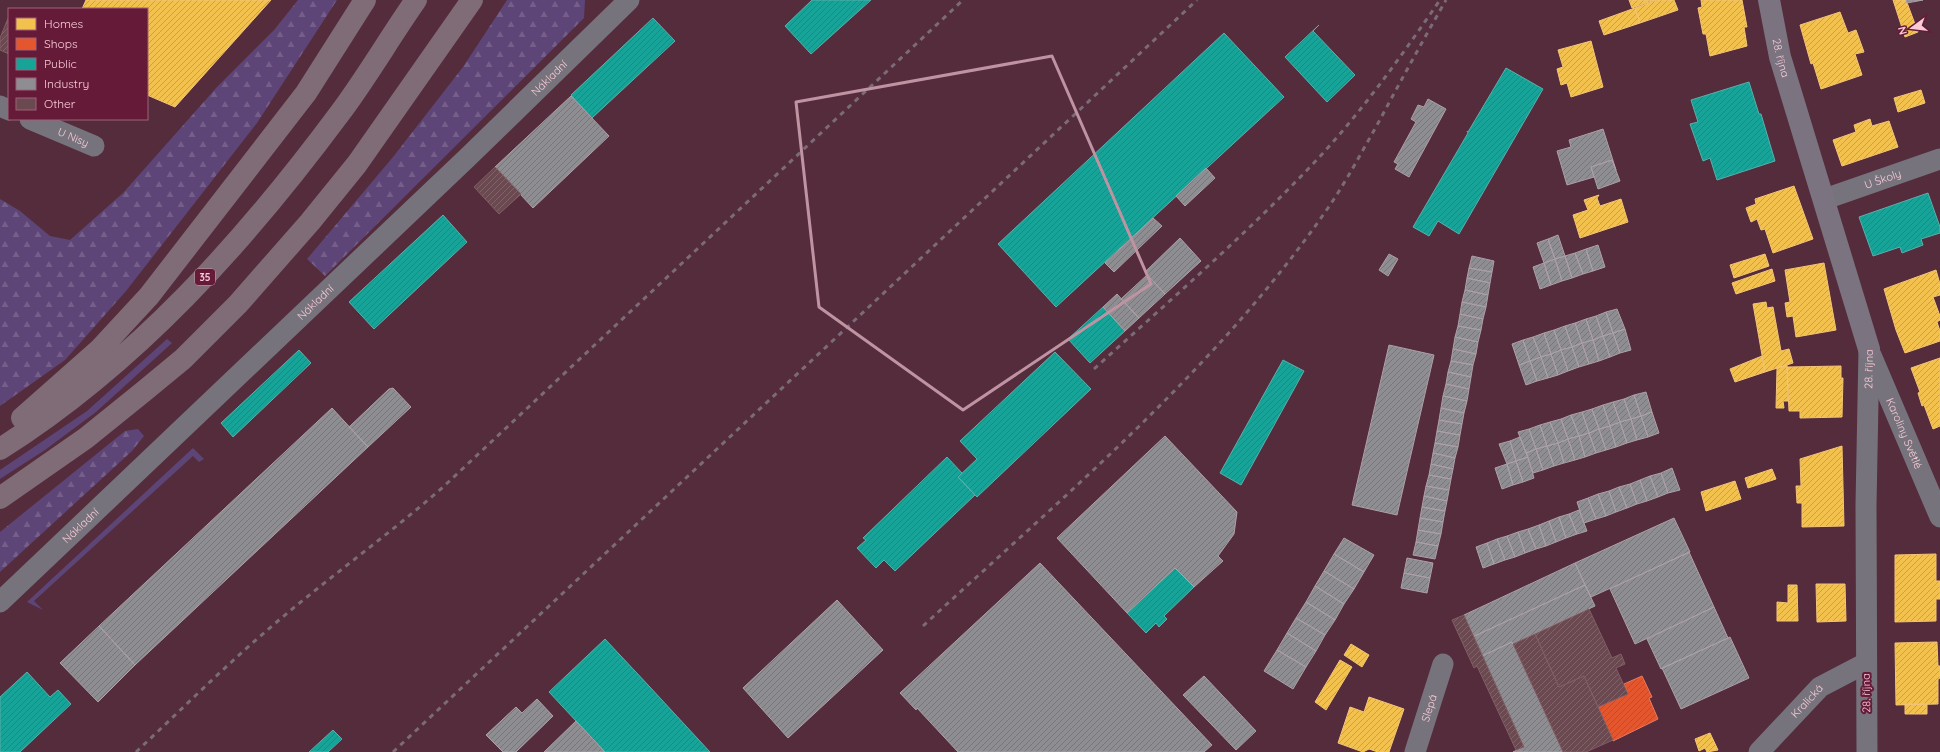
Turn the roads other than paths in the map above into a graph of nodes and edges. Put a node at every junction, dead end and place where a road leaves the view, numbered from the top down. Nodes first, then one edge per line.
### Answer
1 (364, 0) edge
2 (416, 0) edge
3 (472, 0) edge
4 (629, 0) edge
5 (1769, 0) edge
6 (32, 120) edge
7 (94, 146) dead end
8 (1940, 159) edge
9 (1824, 199) junction
10 (1869, 349) junction
11 (0, 438) edge
12 (0, 448) edge
13 (0, 498) edge
14 (1940, 517) edge
15 (0, 602) edge
16 (1866, 663) junction
17 (1443, 664) dead end
18 (1415, 752) edge
19 (1760, 752) edge
20 (1867, 752) edge

1 - 11 highway
2 - 12 highway, 35
3 - 13 highway
4 - 15 street, Nákladní
5 - 9 street, 28. října
6 - 7 street, U Nisy
8 - 9 street, U Školy
9 - 10 street, 28. října
10 - 14 street, Karoliny Světlé
10 - 16 street, 28. října
16 - 19 street, Kralická
16 - 20 street, 28. října
17 - 18 street, Slepá

